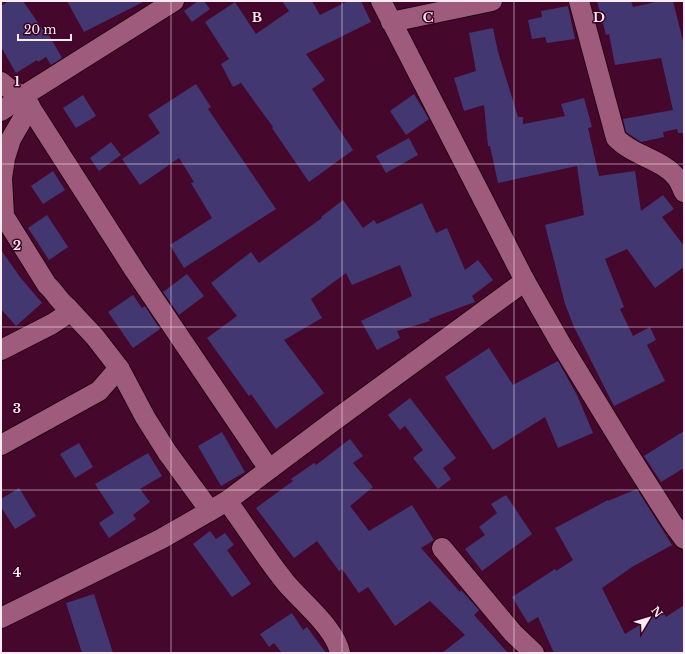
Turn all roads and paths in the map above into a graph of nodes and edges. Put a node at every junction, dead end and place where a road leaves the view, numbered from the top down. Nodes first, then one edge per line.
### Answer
1 (174, 1) edge
2 (381, 1) edge
3 (492, 1) edge
4 (579, 1) edge
5 (391, 22) junction
6 (1, 82) edge
7 (26, 101) junction
8 (1, 111) edge
9 (684, 192) edge
10 (525, 281) junction
11 (68, 307) junction
12 (1, 350) edge
13 (119, 368) junction
14 (1, 445) edge
15 (269, 469) junction
16 (227, 501) junction
17 (210, 511) junction
18 (684, 539) edge
19 (442, 548) dead end
20 (1, 618) edge
21 (340, 653) edge
22 (534, 653) edge

1 - 7 street
2 - 5 street
3 - 5 street
4 - 9 street
5 - 10 street
6 - 7 street
7 - 8 street
7 - 11 street
7 - 15 street
10 - 15 street
10 - 18 street
11 - 12 street
11 - 13 street
13 - 14 street
13 - 17 street
15 - 16 street
16 - 17 street
16 - 21 street
17 - 20 street
19 - 22 street

